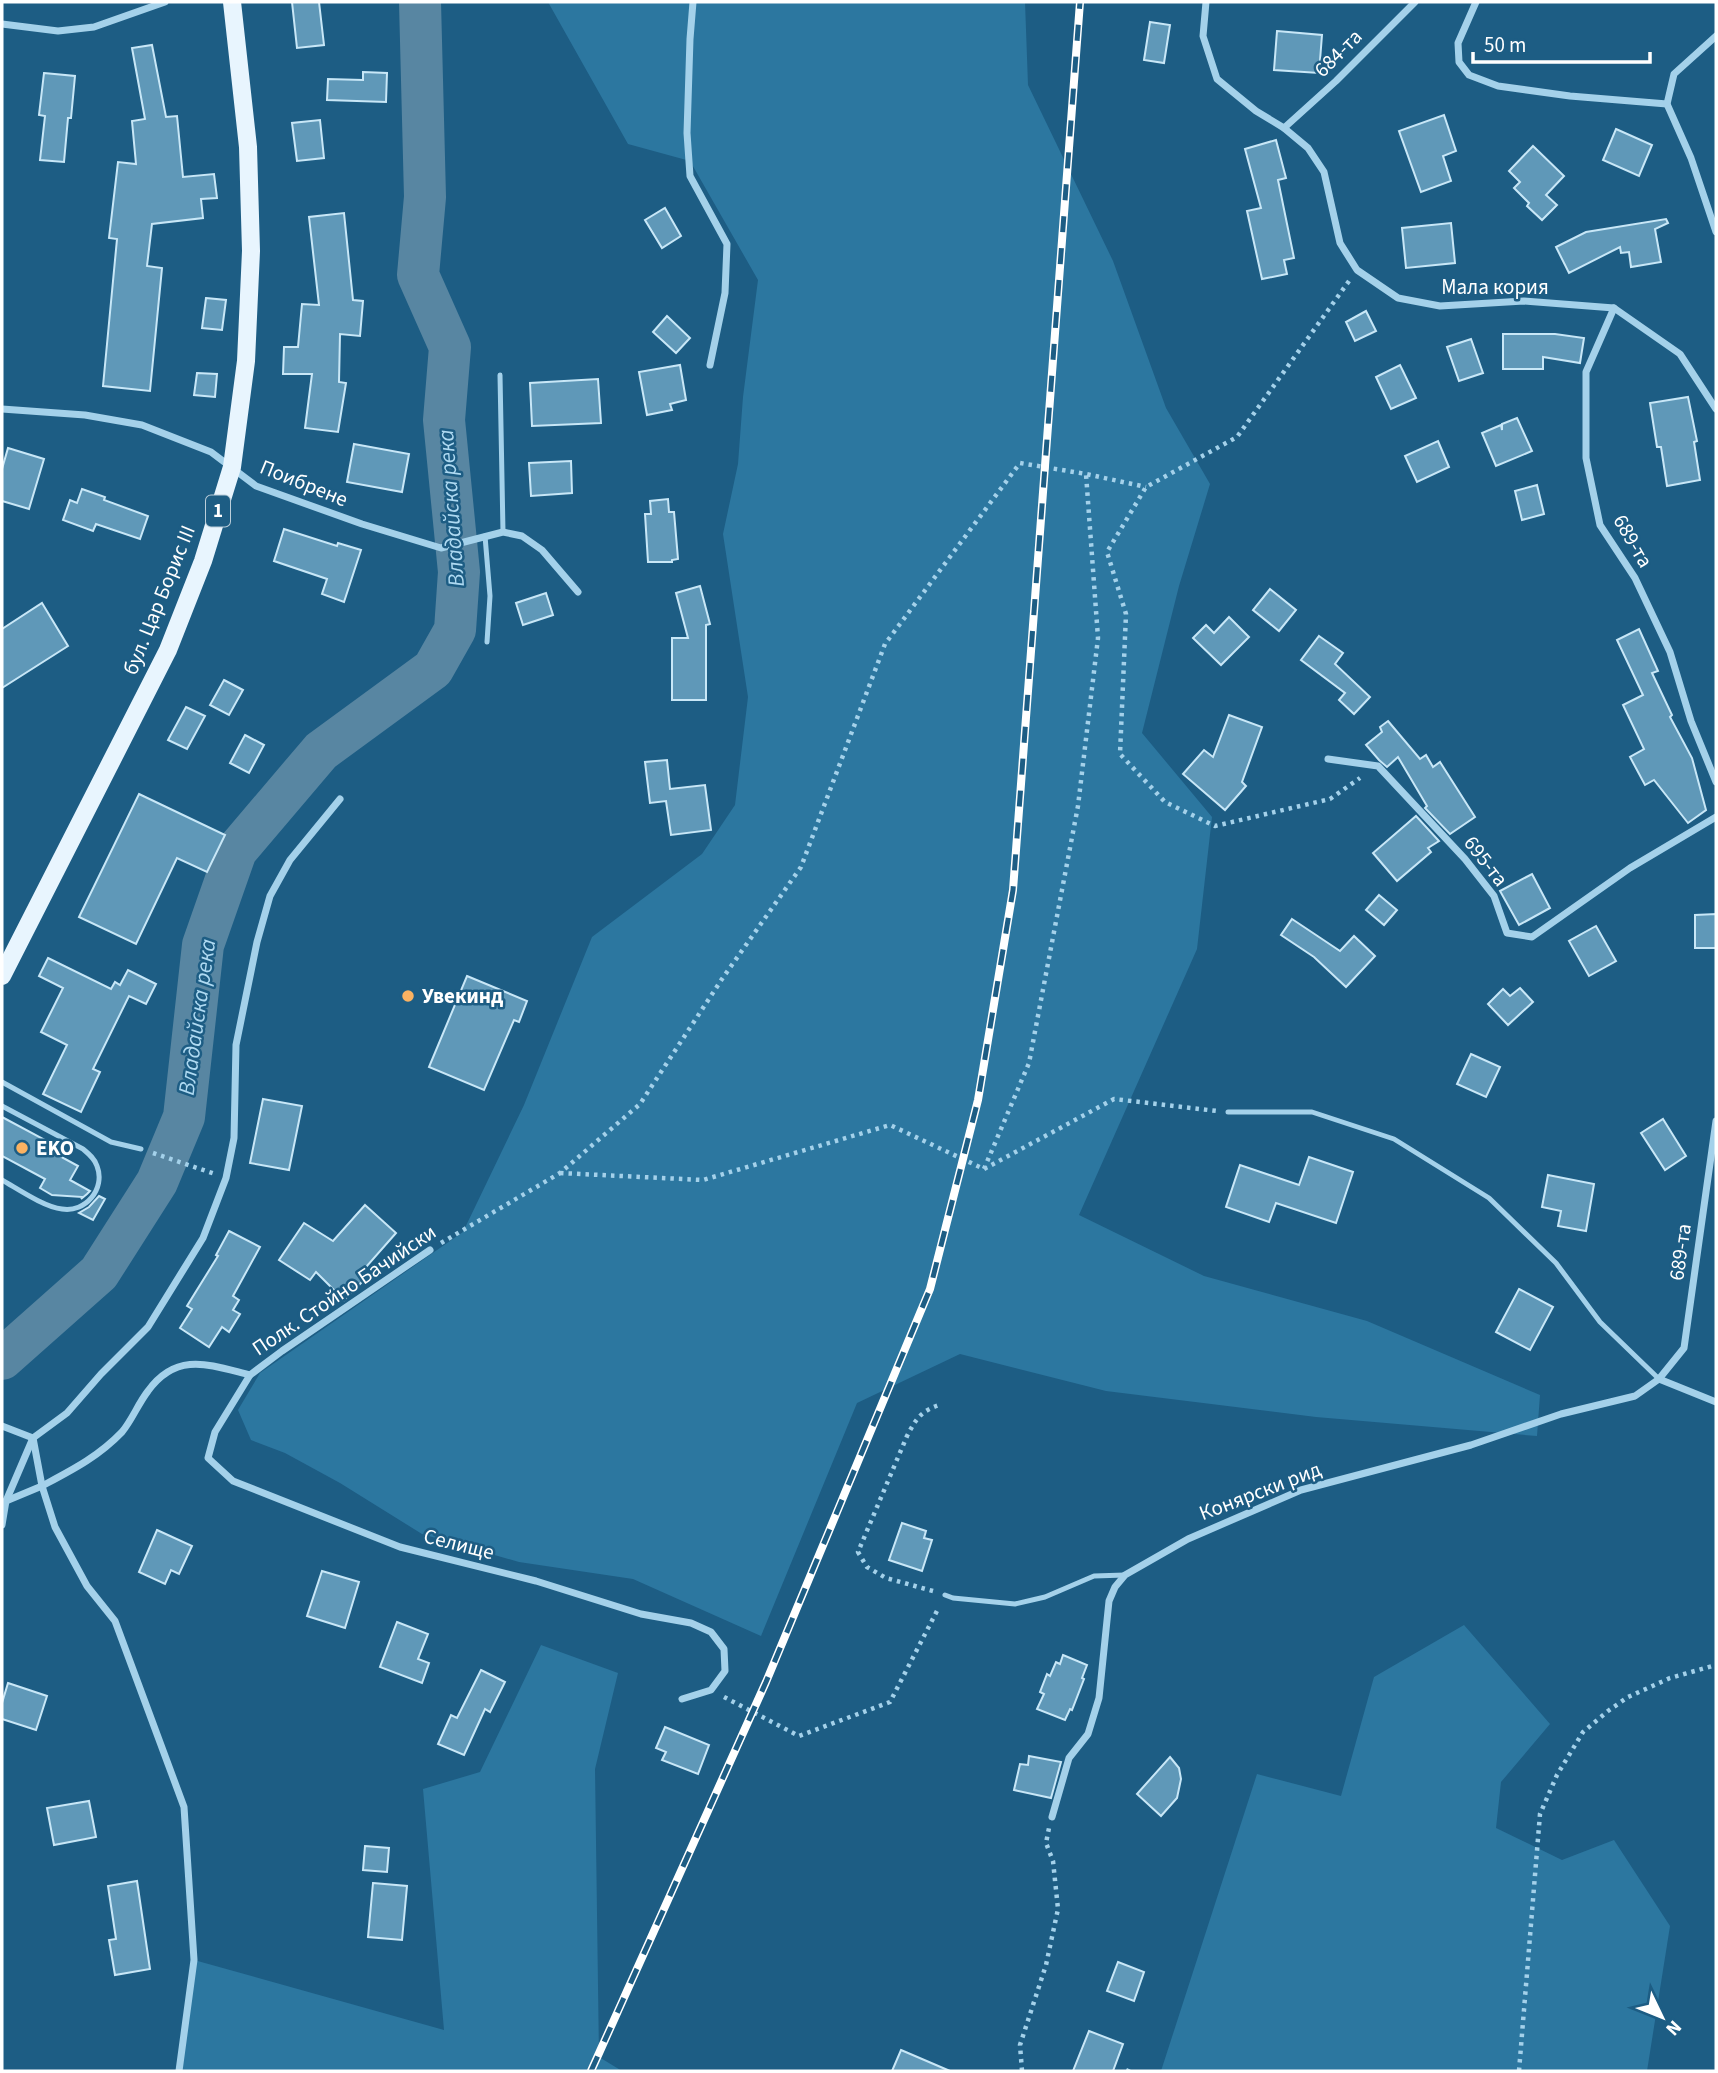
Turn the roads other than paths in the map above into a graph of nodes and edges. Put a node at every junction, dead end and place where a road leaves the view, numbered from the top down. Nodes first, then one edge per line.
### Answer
1 (165, 2) edge
2 (232, 2) edge
3 (693, 2) edge
4 (1206, 2) edge
5 (1415, 2) edge
6 (1476, 2) edge
7 (2, 24) edge
8 (1716, 36) edge
9 (1667, 104) junction
10 (1284, 128) junction
11 (1716, 232) edge
12 (1614, 308) junction
13 (710, 365) dead end
14 (500, 374) dead end
15 (2, 409) edge
16 (1716, 409) edge
17 (232, 467) junction
18 (503, 532) junction
19 (485, 536) junction
20 (578, 592) dead end
21 (487, 642) dead end
22 (1328, 759) dead end
23 (1716, 782) edge
24 (340, 799) dead end
25 (1716, 817) edge
26 (2, 976) edge
27 (2, 1082) edge
28 (2, 1106) edge
29 (1228, 1112) road end
30 (1716, 1121) edge
31 (141, 1149) road end
32 (2, 1180) edge
33 (430, 1250) road end
34 (250, 1376) junction
35 (1659, 1379) junction
36 (1716, 1402) edge
37 (5, 1427) edge
38 (33, 1438) junction
39 (42, 1486) junction
40 (6, 1501) junction
41 (2, 1525) edge
42 (1125, 1574) junction
43 (945, 1595) road end
44 (682, 1699) dead end
45 (1052, 1817) road end
46 (179, 2071) edge

1 - 7 street
2 - 17 main road, бул. Цар Борис III / 1
3 - 13 street
4 - 10 street, Мала кория
5 - 10 street, 684-та
6 - 9 street
8 - 9 street
9 - 11 street
10 - 12 street, Мала кория
12 - 16 street, Мала кория
12 - 23 street, 689-та
14 - 18 lane
15 - 17 street, Поибрене
17 - 19 street, Поибрене
17 - 26 main road, бул. Цар Борис III / 1
18 - 19 street, Поибрене
18 - 20 street
19 - 21 lane
22 - 25 street, 695-та
24 - 38 street
27 - 31 lane
28 - 32 lane
29 - 35 lane
30 - 35 street, 689-та
33 - 34 street, Полк. Стойно Бачийски
34 - 39 street, Полк. Стойно Бачийски
34 - 44 street, Селище
35 - 36 street
35 - 42 street, Конярски рид
37 - 38 street
38 - 39 street
38 - 40 street
39 - 40 street, Полк. Стойно Бачийски
39 - 46 street
40 - 41 street
42 - 43 lane
42 - 45 street

